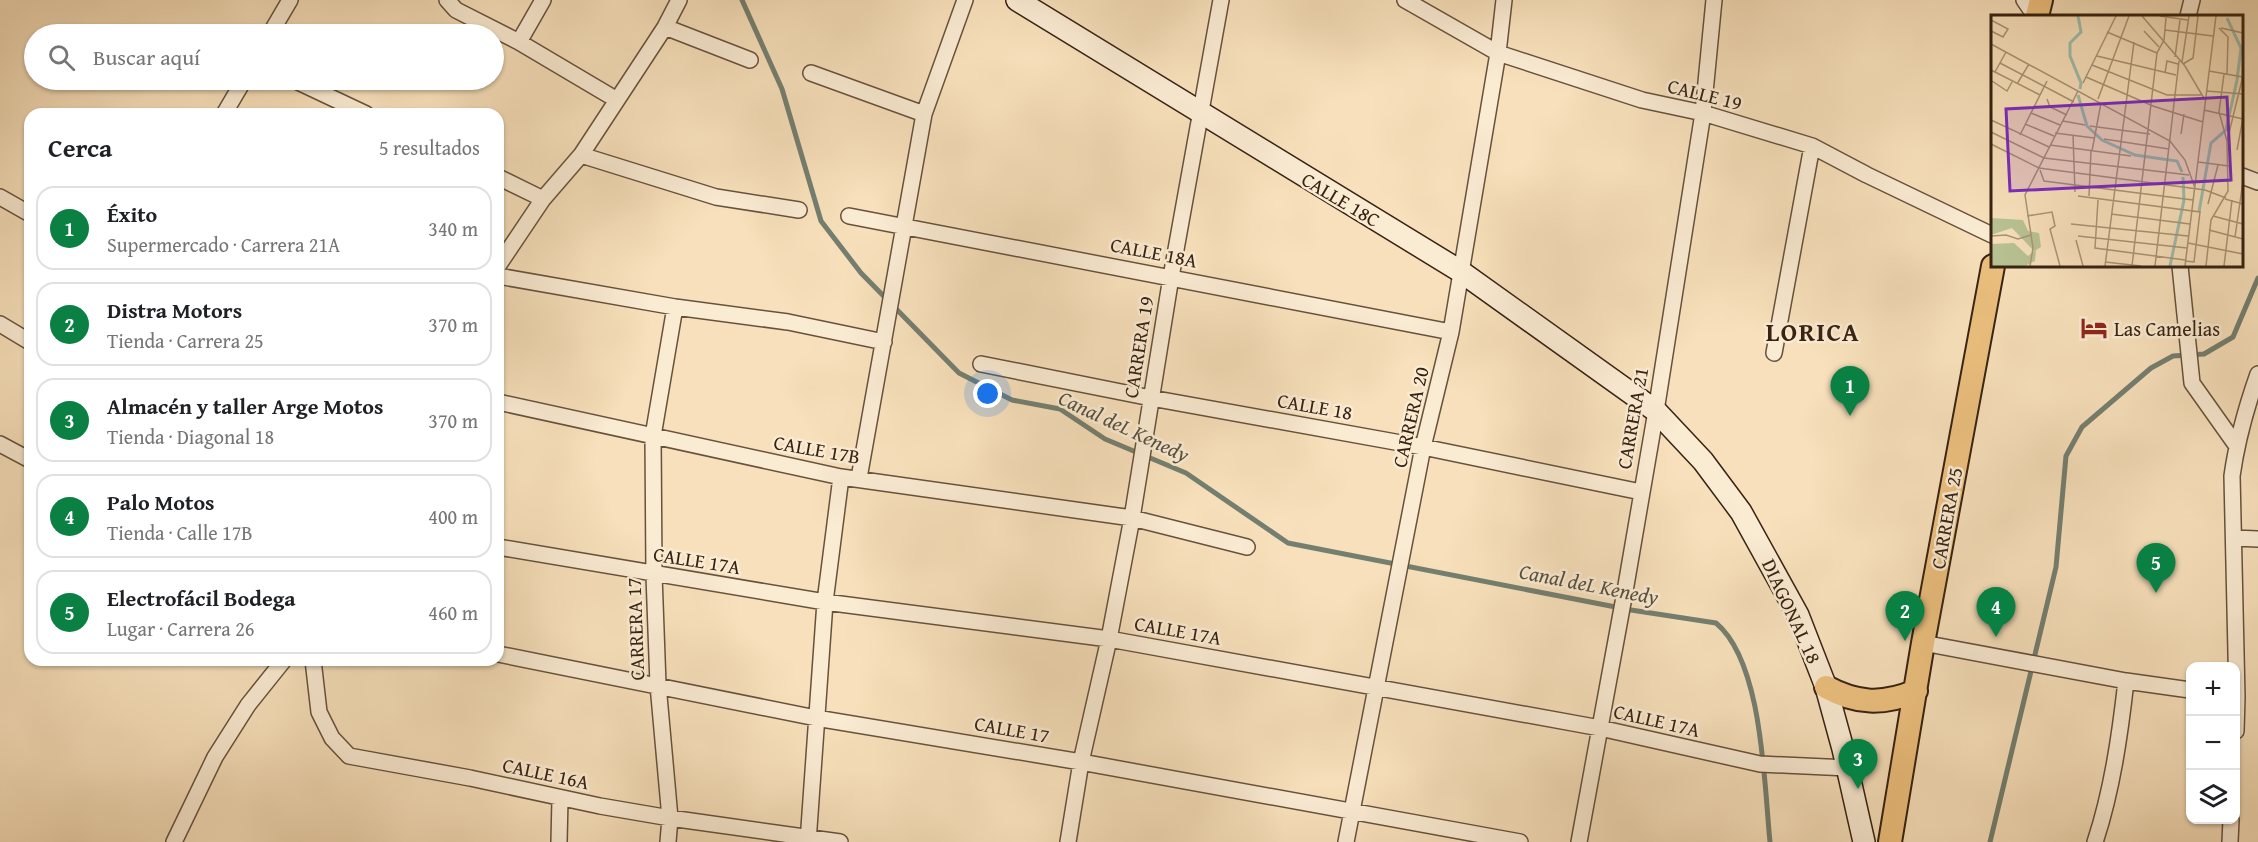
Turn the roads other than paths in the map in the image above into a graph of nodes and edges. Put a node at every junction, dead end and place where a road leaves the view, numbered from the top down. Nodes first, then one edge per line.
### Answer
1 (290, 0) edge
2 (447, 0) edge
3 (543, 0) edge
4 (679, 0) edge
5 (965, 0) edge
6 (1017, 0) edge
7 (1221, 0) edge
8 (1405, 0) edge
9 (1504, 0) edge
10 (1714, 0) edge
11 (2024, 0) edge
12 (2041, 0) edge
13 (2192, 0) edge
14 (2035, 15) edge
15 (2036, 15) edge
16 (2188, 15) edge
17 (276, 24) edge
18 (484, 24) edge
19 (665, 27) junction
20 (504, 34) edge
21 (519, 42) junction
22 (1498, 52) junction
23 (750, 60) dead end
24 (811, 73) dead end
25 (238, 90) edge
26 (315, 90) edge
27 (617, 100) junction
28 (228, 108) edge
29 (353, 108) edge
30 (1200, 112) junction
31 (1703, 113) junction
32 (924, 114) junction
33 (1812, 146) junction
34 (581, 155) junction
35 (2243, 177) edge
36 (504, 180) edge
37 (2258, 182) edge
38 (0, 197) edge
39 (543, 199) junction
40 (799, 210) dead end
41 (24, 211) edge
42 (849, 216) dead end
43 (904, 227) junction
44 (1991, 235) edge
45 (504, 257) edge
46 (1993, 267) edge
47 (2180, 267) edge
48 (1460, 271) junction
49 (504, 277) edge
50 (1171, 277) junction
51 (675, 307) junction
52 (0, 324) edge
53 (1451, 332) junction
54 (24, 338) edge
55 (884, 342) junction
56 (1774, 353) dead end
57 (981, 364) dead end
58 (2258, 374) edge
59 (1151, 398) junction
60 (504, 403) edge
61 (1656, 411) junction
62 (653, 436) junction
63 (0, 444) edge
64 (2236, 445) junction
65 (1424, 447) junction
66 (24, 457) edge
67 (841, 477) junction
68 (859, 478) junction
69 (1641, 492) junction
70 (1132, 518) junction
71 (2234, 538) junction
72 (2258, 539) edge
73 (1247, 548) dead end
74 (504, 549) edge
75 (654, 575) junction
76 (825, 602) junction
77 (1109, 639) junction
78 (1923, 643) junction
79 (504, 655) edge
80 (2236, 662) edge
81 (279, 666) edge
82 (315, 666) edge
83 (2126, 681) junction
84 (658, 685) junction
85 (1378, 687) junction
86 (1826, 687) junction
87 (2186, 689) edge
88 (1916, 691) junction
89 (816, 718) junction
90 (1600, 728) junction
91 (1080, 762) junction
92 (1848, 768) junction
93 (560, 799) junction
94 (1353, 812) junction
95 (670, 818) junction
96 (2231, 824) edge
97 (808, 839) edge
98 (174, 842) edge
99 (559, 842) edge
100 (668, 842) edge
101 (840, 842) edge
102 (1068, 842) edge
103 (1346, 842) edge
104 (1520, 842) edge
105 (1579, 842) edge
106 (1864, 842) edge
107 (1890, 842) edge
108 (2095, 842) edge
109 (2230, 842) edge

1 - 17 street
2 - 18 street
3 - 21 street
4 - 19 street
5 - 32 street
6 - 30 main road, CALLE 18C
7 - 30 street, CARRERA 19
8 - 22 street, CALLE 19
9 - 22 street, CARRERA 20
10 - 31 street, CARRERA 21
11 - 14 street
12 - 15 main road
13 - 16 street
19 - 23 street
19 - 27 street
20 - 21 street
21 - 27 street
22 - 31 street, CALLE 19
22 - 48 street, CARRERA 20
24 - 32 street
25 - 28 street
26 - 29 street
27 - 34 street
30 - 48 main road, CALLE 18C
30 - 50 street, CARRERA 19
31 - 33 street, CALLE 19
31 - 61 street, CARRERA 21
32 - 43 street
33 - 44 street, CALLE 19
33 - 56 street
34 - 39 street
34 - 40 street
35 - 37 street
36 - 39 street
38 - 41 street
39 - 45 street
42 - 43 street, CALLE 18A
43 - 50 street, CALLE 18A
43 - 55 street
46 - 78 main road, CARRERA 25
47 - 64 street
48 - 53 street, CARRERA 20
48 - 61 main road, CALLE 18C
49 - 51 street
50 - 53 street, CALLE 18A
50 - 59 street, CARRERA 19
51 - 55 street
51 - 62 street, CARRERA 17
52 - 54 street
53 - 65 street, CARRERA 20
55 - 68 street
57 - 59 street, CALLE 18
58 - 64 street
59 - 65 street, CALLE 18
59 - 70 street, CARRERA 19
60 - 62 street, CALLE 17B
61 - 69 street, CARRERA 21
61 - 86 main road, DIAGONAL 18
62 - 67 street, CALLE 17B
62 - 75 street, CARRERA 17
63 - 66 street
64 - 71 street
65 - 69 street, CALLE 18
65 - 85 street, CARRERA 20
67 - 68 street, CALLE 17B
67 - 76 street
68 - 70 street, CALLE 17B
69 - 90 street, CARRERA 21
70 - 73 street, CALLE 17B
70 - 77 street, CARRERA 19
71 - 72 street
71 - 80 street
74 - 75 street, CALLE 17A
75 - 76 street, CALLE 17A
75 - 84 street, CARRERA 17
76 - 77 street, CALLE 17A
76 - 89 street
77 - 85 street, CALLE 17A
77 - 91 street, CARRERA 19
78 - 83 street
78 - 88 main road, CARRERA 25
79 - 84 street, CALLE 17
81 - 98 street
82 - 93 street, CALLE 16A
83 - 87 street
83 - 108 street
84 - 89 street, CALLE 17
84 - 95 street, CARRERA 17
85 - 90 street, CALLE 17A
85 - 94 street, CARRERA 20
86 - 88 main road
86 - 92 main road, DIAGONAL 18
88 - 107 main road, CARRERA 25
89 - 91 street, CALLE 17
89 - 97 street
90 - 92 street, CALLE 17A
90 - 105 street, CARRERA 21
91 - 94 street, CALLE 17
91 - 102 street, CARRERA 19
92 - 106 main road, DIAGONAL 18
93 - 95 street, CALLE 16A
93 - 99 street
94 - 103 street, CARRERA 20
94 - 104 street, CALLE 17
95 - 97 street, CALLE 16A
95 - 100 street, CARRERA 17
96 - 109 street
97 - 101 street, CALLE 16A

